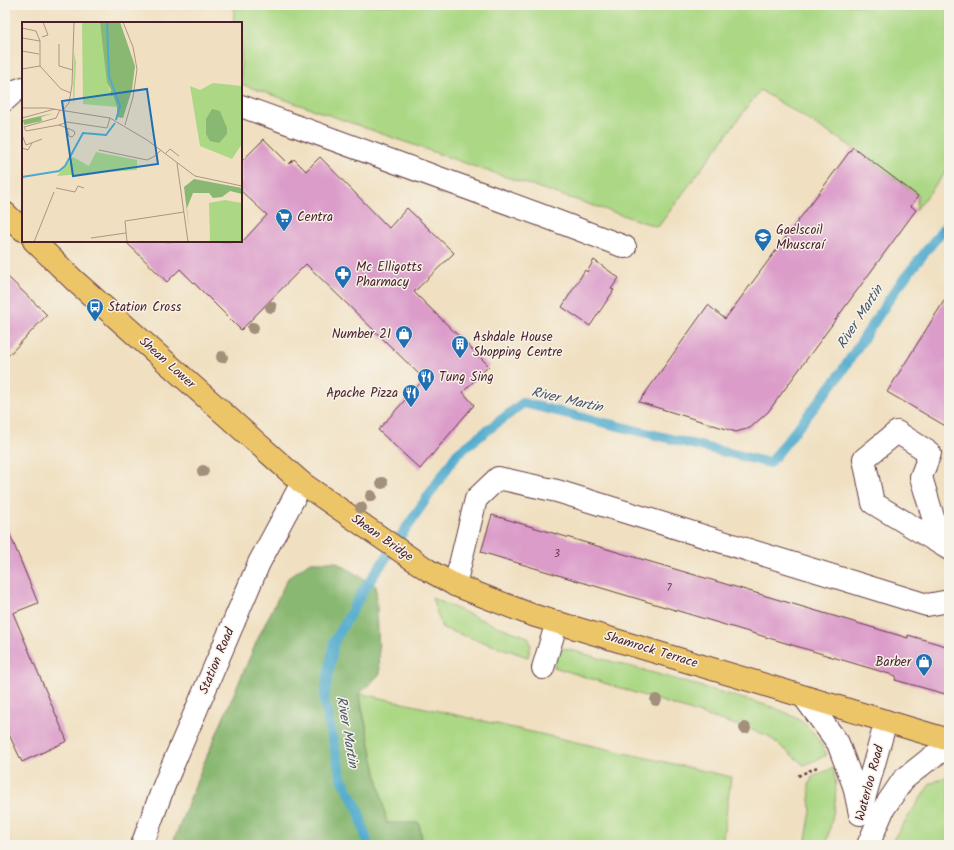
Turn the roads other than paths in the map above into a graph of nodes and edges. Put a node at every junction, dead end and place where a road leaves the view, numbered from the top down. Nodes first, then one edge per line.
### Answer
1 (22, 88) edge
2 (5, 100) edge
3 (242, 106) edge
4 (5, 213) edge
5 (22, 229) edge
6 (35, 242) edge
7 (625, 247) dead end
8 (302, 483) junction
9 (945, 546) edge
10 (421, 565) joint
11 (455, 585) junction
12 (949, 601) edge
13 (557, 622) junction
14 (543, 668) dead end
15 (804, 697) junction
16 (886, 721) junction
17 (949, 740) edge
18 (949, 746) edge
19 (860, 814) junction
20 (142, 845) edge
21 (855, 845) edge
22 (868, 845) edge

1 - 2 street
3 - 7 street
4 - 5 main road
6 - 8 main road, Shean Lower
8 - 10 main road, Shean Bridge
8 - 20 street, Station Road
9 - 9 street
10 - 11 main road, Shamrock Terrace
11 - 12 street
11 - 13 main road, Shamrock Terrace
13 - 14 street
13 - 15 main road, Shamrock Terrace
15 - 16 main road, Shamrock Terrace
15 - 19 street
16 - 17 main road, Shamrock Terrace
16 - 19 street, Waterloo Road
18 - 22 street, Waterloo Road
19 - 21 street, Waterloo Road

